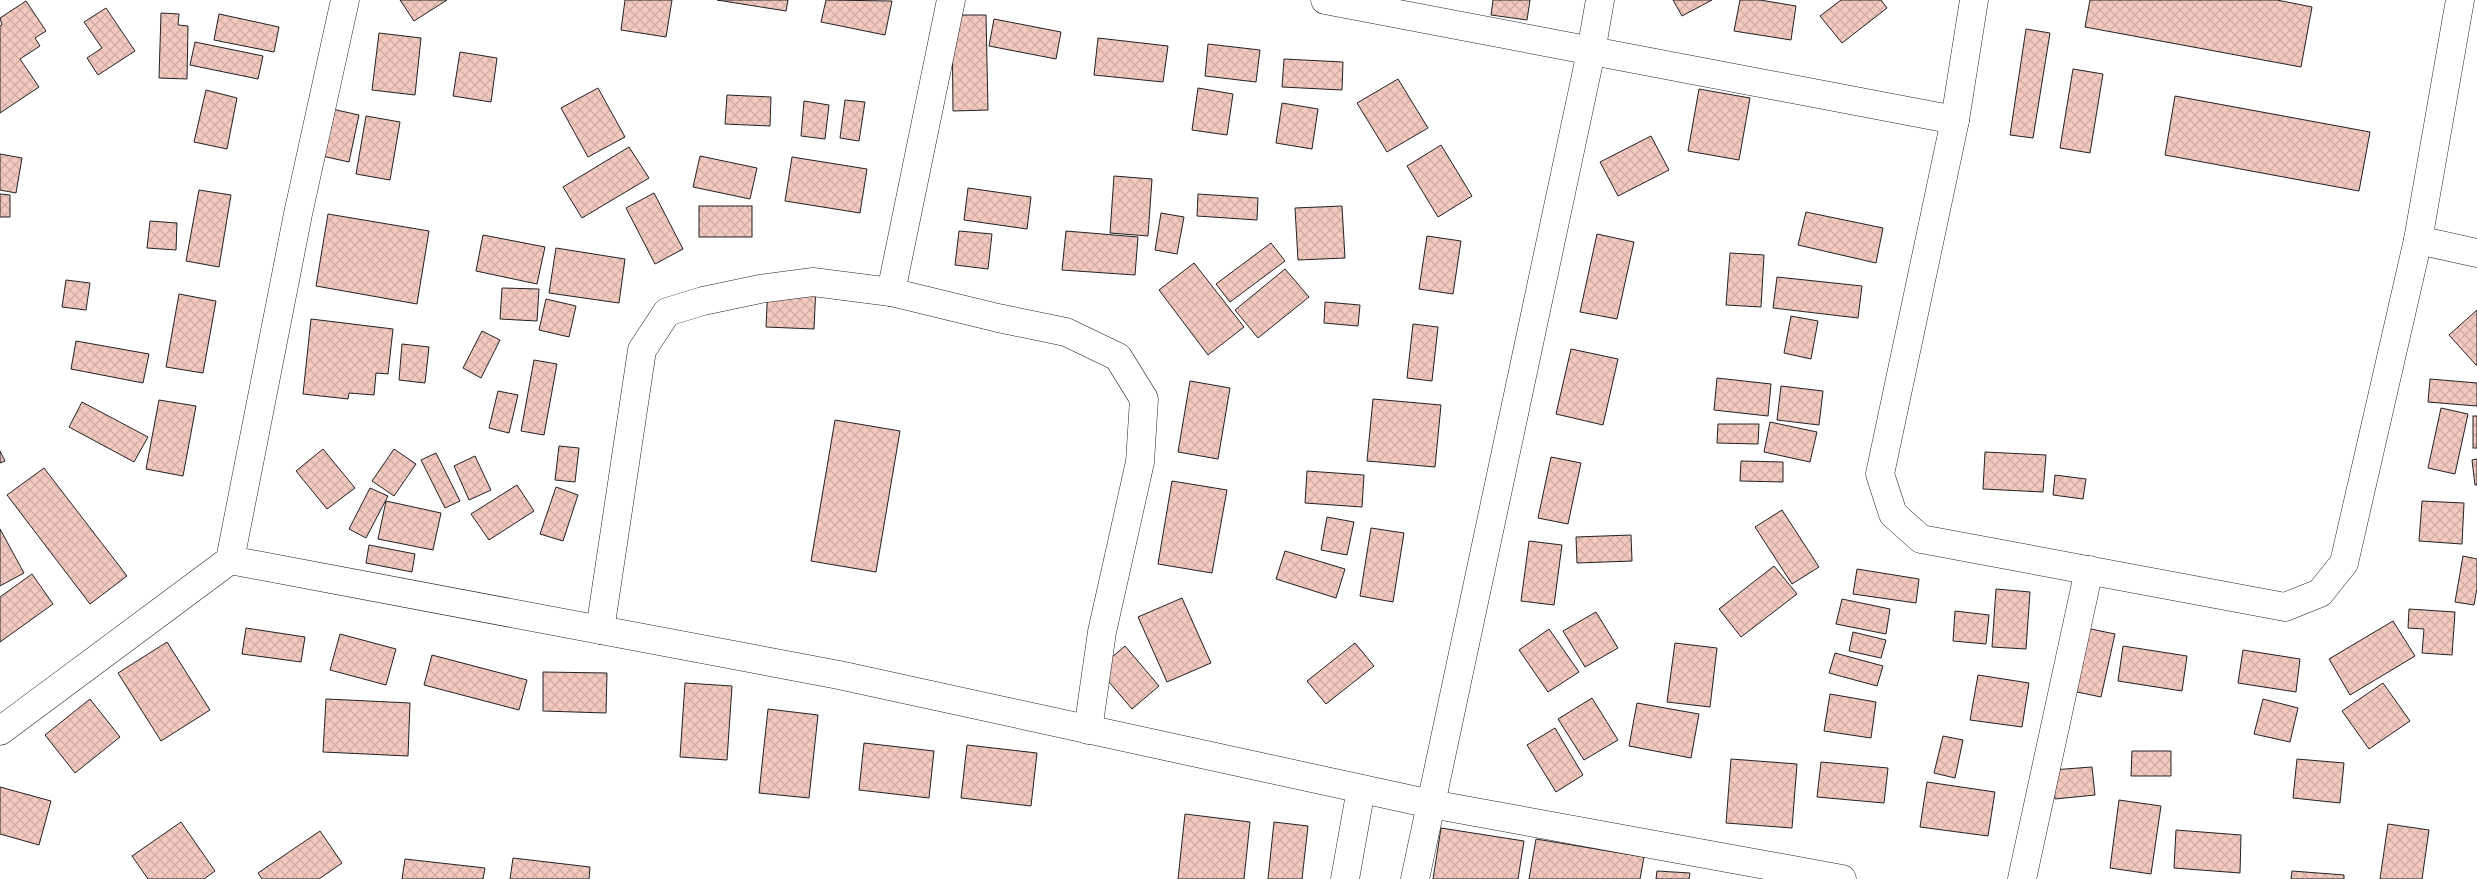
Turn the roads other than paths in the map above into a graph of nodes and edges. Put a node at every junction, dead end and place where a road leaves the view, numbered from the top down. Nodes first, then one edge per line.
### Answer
1 (345, 0) edge
2 (951, 0) edge
3 (1325, 0) edge
4 (1600, 0) edge
5 (1974, 0) edge
6 (2460, 0) edge
7 (1591, 52) junction
8 (1955, 120) junction
9 (2418, 240) junction
10 (2477, 254) edge
11 (892, 292) junction
12 (230, 560) junction
13 (2089, 570) junction
14 (600, 630) junction
15 (1088, 730) junction
16 (0, 731) edge
17 (1362, 789) junction
18 (1431, 804) junction
19 (1345, 879) edge
20 (1415, 879) edge
21 (1842, 879) edge
22 (2022, 879) edge

1 - 12 street
2 - 11 street
3 - 7 street
4 - 7 street
5 - 8 street
6 - 9 street
7 - 8 street
7 - 18 street
8 - 13 street
9 - 10 street
9 - 13 street
11 - 14 street
11 - 15 street
12 - 14 street
12 - 16 street
13 - 22 street
14 - 15 street
15 - 17 street
17 - 18 street
17 - 19 street
18 - 20 street
18 - 21 street

